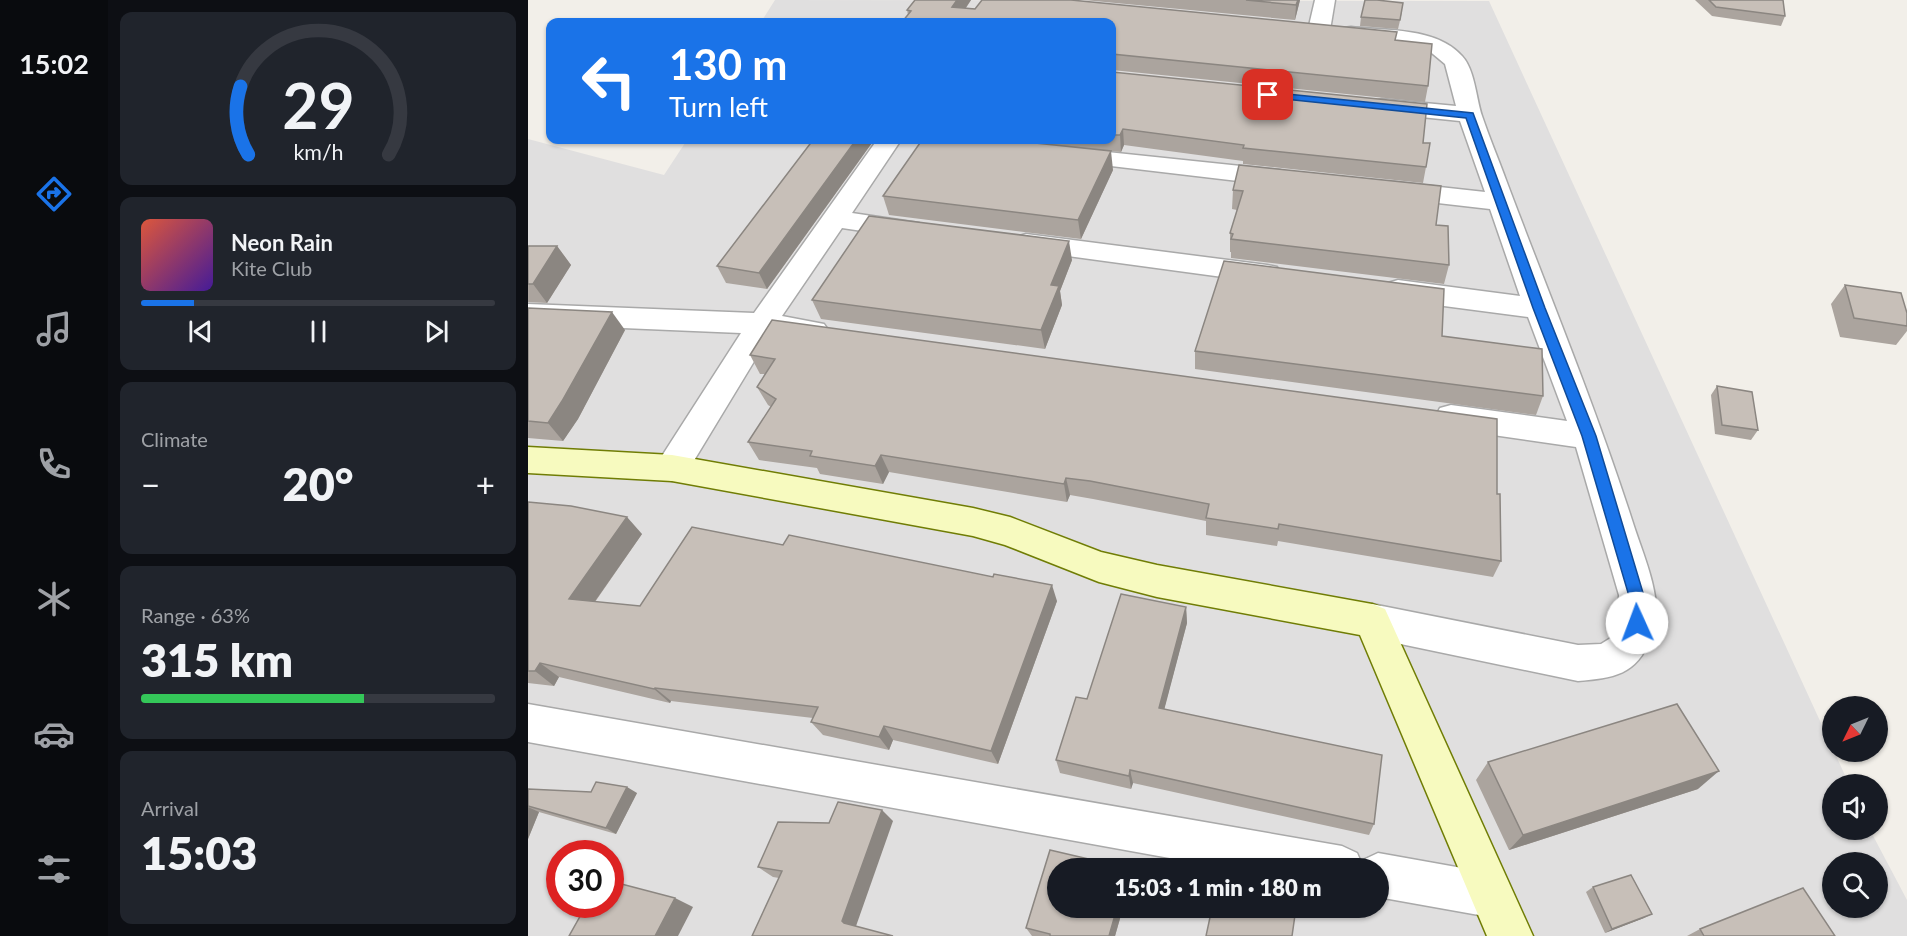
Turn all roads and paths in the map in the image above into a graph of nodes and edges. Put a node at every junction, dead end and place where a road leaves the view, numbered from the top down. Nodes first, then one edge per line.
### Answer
1 (1325, 0) edge
2 (1366, 105) edge
3 (1470, 115) junction
4 (886, 144) edge
5 (1044, 152) edge
6 (1303, 180) edge
7 (1373, 188) edge
8 (1502, 202) junction
9 (834, 219) junction
10 (940, 232) edge
11 (999, 240) edge
12 (1292, 277) edge
13 (1375, 287) edge
14 (1539, 308) junction
15 (528, 314) edge
16 (762, 324) junction
17 (845, 335) edge
18 (1424, 414) edge
19 (1589, 436) junction
20 (528, 460) edge
21 (672, 468) junction
22 (1372, 621) junction
23 (528, 723) edge
24 (1286, 858) edge
25 (1389, 877) edge
26 (1490, 895) junction
27 (1510, 936) edge

1 - 3 street
2 - 3 street
3 - 8 street
4 - 9 street
5 - 6 street
7 - 8 street
8 - 14 street
9 - 10 street
9 - 16 street
11 - 12 street
13 - 14 street
14 - 19 street
15 - 16 street
16 - 17 street
16 - 21 street
18 - 19 street
19 - 22 street
20 - 21 street
21 - 22 street
22 - 26 street
23 - 24 street
25 - 26 street
26 - 27 street

